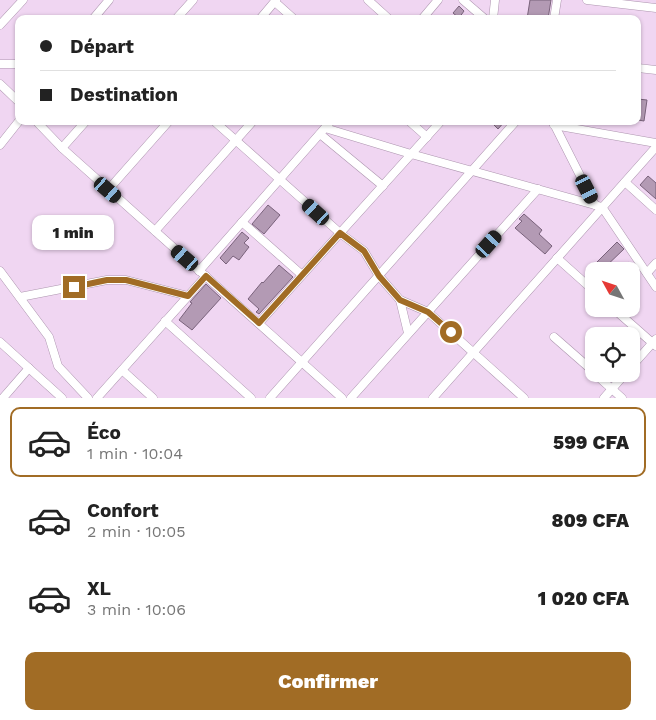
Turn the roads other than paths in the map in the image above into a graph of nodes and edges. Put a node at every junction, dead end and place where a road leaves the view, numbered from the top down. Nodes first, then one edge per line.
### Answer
1 (23, 0) edge
2 (109, 0) edge
3 (193, 0) edge
4 (368, 0) edge
5 (438, 0) edge
6 (463, 0) edge
7 (495, 0) edge
8 (556, 0) edge
9 (587, 0) edge
10 (275, 1) edge
11 (656, 8) edge
12 (98, 15) edge
13 (180, 15) edge
14 (263, 15) edge
15 (281, 15) edge
16 (290, 15) edge
17 (385, 15) edge
18 (425, 15) edge
19 (480, 15) edge
20 (493, 15) edge
21 (554, 15) edge
22 (0, 25) edge
23 (0, 64) edge
24 (15, 64) edge
25 (641, 68) edge
26 (656, 70) edge
27 (0, 84) edge
28 (15, 98) edge
29 (16, 125) edge
30 (40, 125) edge
31 (82, 125) edge
32 (165, 125) edge
33 (219, 125) edge
34 (249, 125) edge
35 (327, 125) edge
36 (414, 125) edge
37 (438, 125) edge
38 (512, 125) edge
39 (555, 125) edge
40 (564, 125) edge
41 (322, 131) junction
42 (427, 137) junction
43 (236, 140) junction
44 (656, 143) edge
45 (0, 145) edge
46 (656, 147) edge
47 (62, 148) junction
48 (411, 154) junction
49 (472, 171) junction
50 (280, 180) junction
51 (625, 182) junction
52 (383, 186) junction
53 (538, 189) junction
54 (108, 190) junction
55 (599, 206) junction
56 (656, 210) edge
57 (242, 222) junction
58 (155, 231) junction
59 (340, 233) junction
60 (557, 258) junction
61 (656, 263) edge
62 (0, 271) edge
63 (202, 273) junction
64 (647, 273) junction
65 (302, 275) junction
66 (379, 276) junction
67 (585, 283) edge
68 (656, 287) edge
69 (188, 296) junction
70 (20, 297) junction
71 (400, 300) junction
72 (428, 312) junction
73 (625, 318) edge
74 (165, 321) junction
75 (259, 323) junction
76 (408, 333) junction
77 (554, 338) dead end
78 (0, 342) edge
79 (655, 343) edge
80 (473, 352) junction
81 (640, 357) edge
82 (302, 362) junction
83 (585, 365) edge
84 (29, 368) junction
85 (122, 370) junction
86 (605, 382) edge
87 (618, 382) edge
88 (612, 388) junction
89 (3, 398) edge
90 (62, 398) edge
91 (88, 398) edge
92 (97, 398) edge
93 (153, 398) edge
94 (252, 398) edge
95 (270, 398) edge
96 (342, 398) edge
97 (351, 398) edge
98 (433, 398) edge
99 (524, 398) edge
100 (604, 398) edge
101 (622, 398) edge

1 - 22 street
2 - 12 street
3 - 13 street
4 - 17 street
5 - 18 street
6 - 19 street
7 - 20 street
8 - 21 street
9 - 11 street
10 - 14 street
10 - 15 street
10 - 16 street
23 - 24 street
25 - 26 street
27 - 28 street
29 - 45 street
30 - 47 street
31 - 47 street
32 - 54 street
33 - 43 street
34 - 43 street
35 - 41 street
36 - 42 street
37 - 42 street
38 - 49 street
39 - 55 street
40 - 44 street
41 - 48 street
41 - 50 street
41 - 52 street
42 - 48 street
43 - 50 street
43 - 58 street
46 - 51 street
47 - 54 street
48 - 49 street
48 - 52 street
49 - 53 street
49 - 66 street
50 - 57 street
50 - 59 street
51 - 55 street
51 - 56 street
52 - 59 street
53 - 55 street
53 - 72 street
54 - 58 street
55 - 60 street
55 - 64 street
57 - 63 street
57 - 65 street
58 - 63 street
59 - 65 street
59 - 66 street
60 - 67 street
60 - 80 street
61 - 64 street
62 - 70 street
63 - 69 street
63 - 75 street
64 - 68 street
65 - 75 street
66 - 71 street
66 - 82 street
69 - 70 street
69 - 74 street
70 - 91 street
71 - 72 street
71 - 76 street
72 - 76 street
72 - 80 street
73 - 79 street
74 - 85 street
74 - 94 street
75 - 82 street
76 - 97 street
77 - 83 street
78 - 84 street
79 - 81 street
80 - 98 street
80 - 99 street
82 - 95 street
82 - 96 street
84 - 89 street
84 - 90 street
85 - 92 street
85 - 93 street
86 - 88 street
87 - 88 street
88 - 100 street
88 - 101 street

